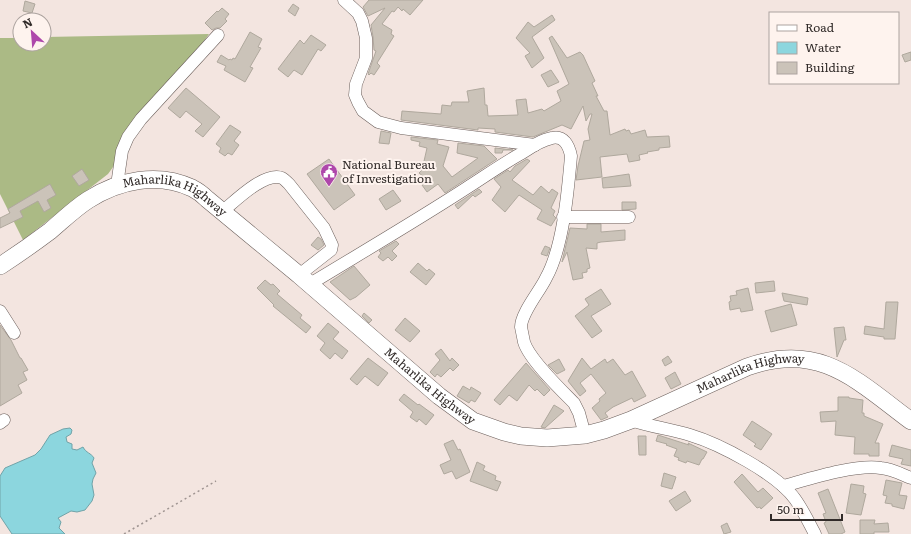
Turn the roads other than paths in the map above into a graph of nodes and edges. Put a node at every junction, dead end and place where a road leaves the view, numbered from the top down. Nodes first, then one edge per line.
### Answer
1 (344, 0) edge
2 (218, 35) dead end
3 (535, 145) junction
4 (117, 185) junction
5 (223, 211) junction
6 (563, 217) junction
7 (629, 218) dead end
8 (0, 266) edge
9 (304, 280) junction
10 (0, 311) edge
11 (14, 333) dead end
12 (631, 420) junction
13 (911, 422) edge
14 (585, 435) junction
15 (911, 478) edge
16 (783, 486) junction
17 (814, 534) edge

1 - 3 street
2 - 4 street
3 - 6 street
3 - 9 street
4 - 5 highway, Maharlika Highway
4 - 8 highway, Maharlika Highway
5 - 9 highway, Maharlika Highway
5 - 9 street
6 - 7 street
6 - 14 street
9 - 14 highway, Maharlika Highway
10 - 11 street
12 - 13 highway, Maharlika Highway
12 - 14 highway, Maharlika Highway
12 - 16 street
15 - 16 street
16 - 17 street

